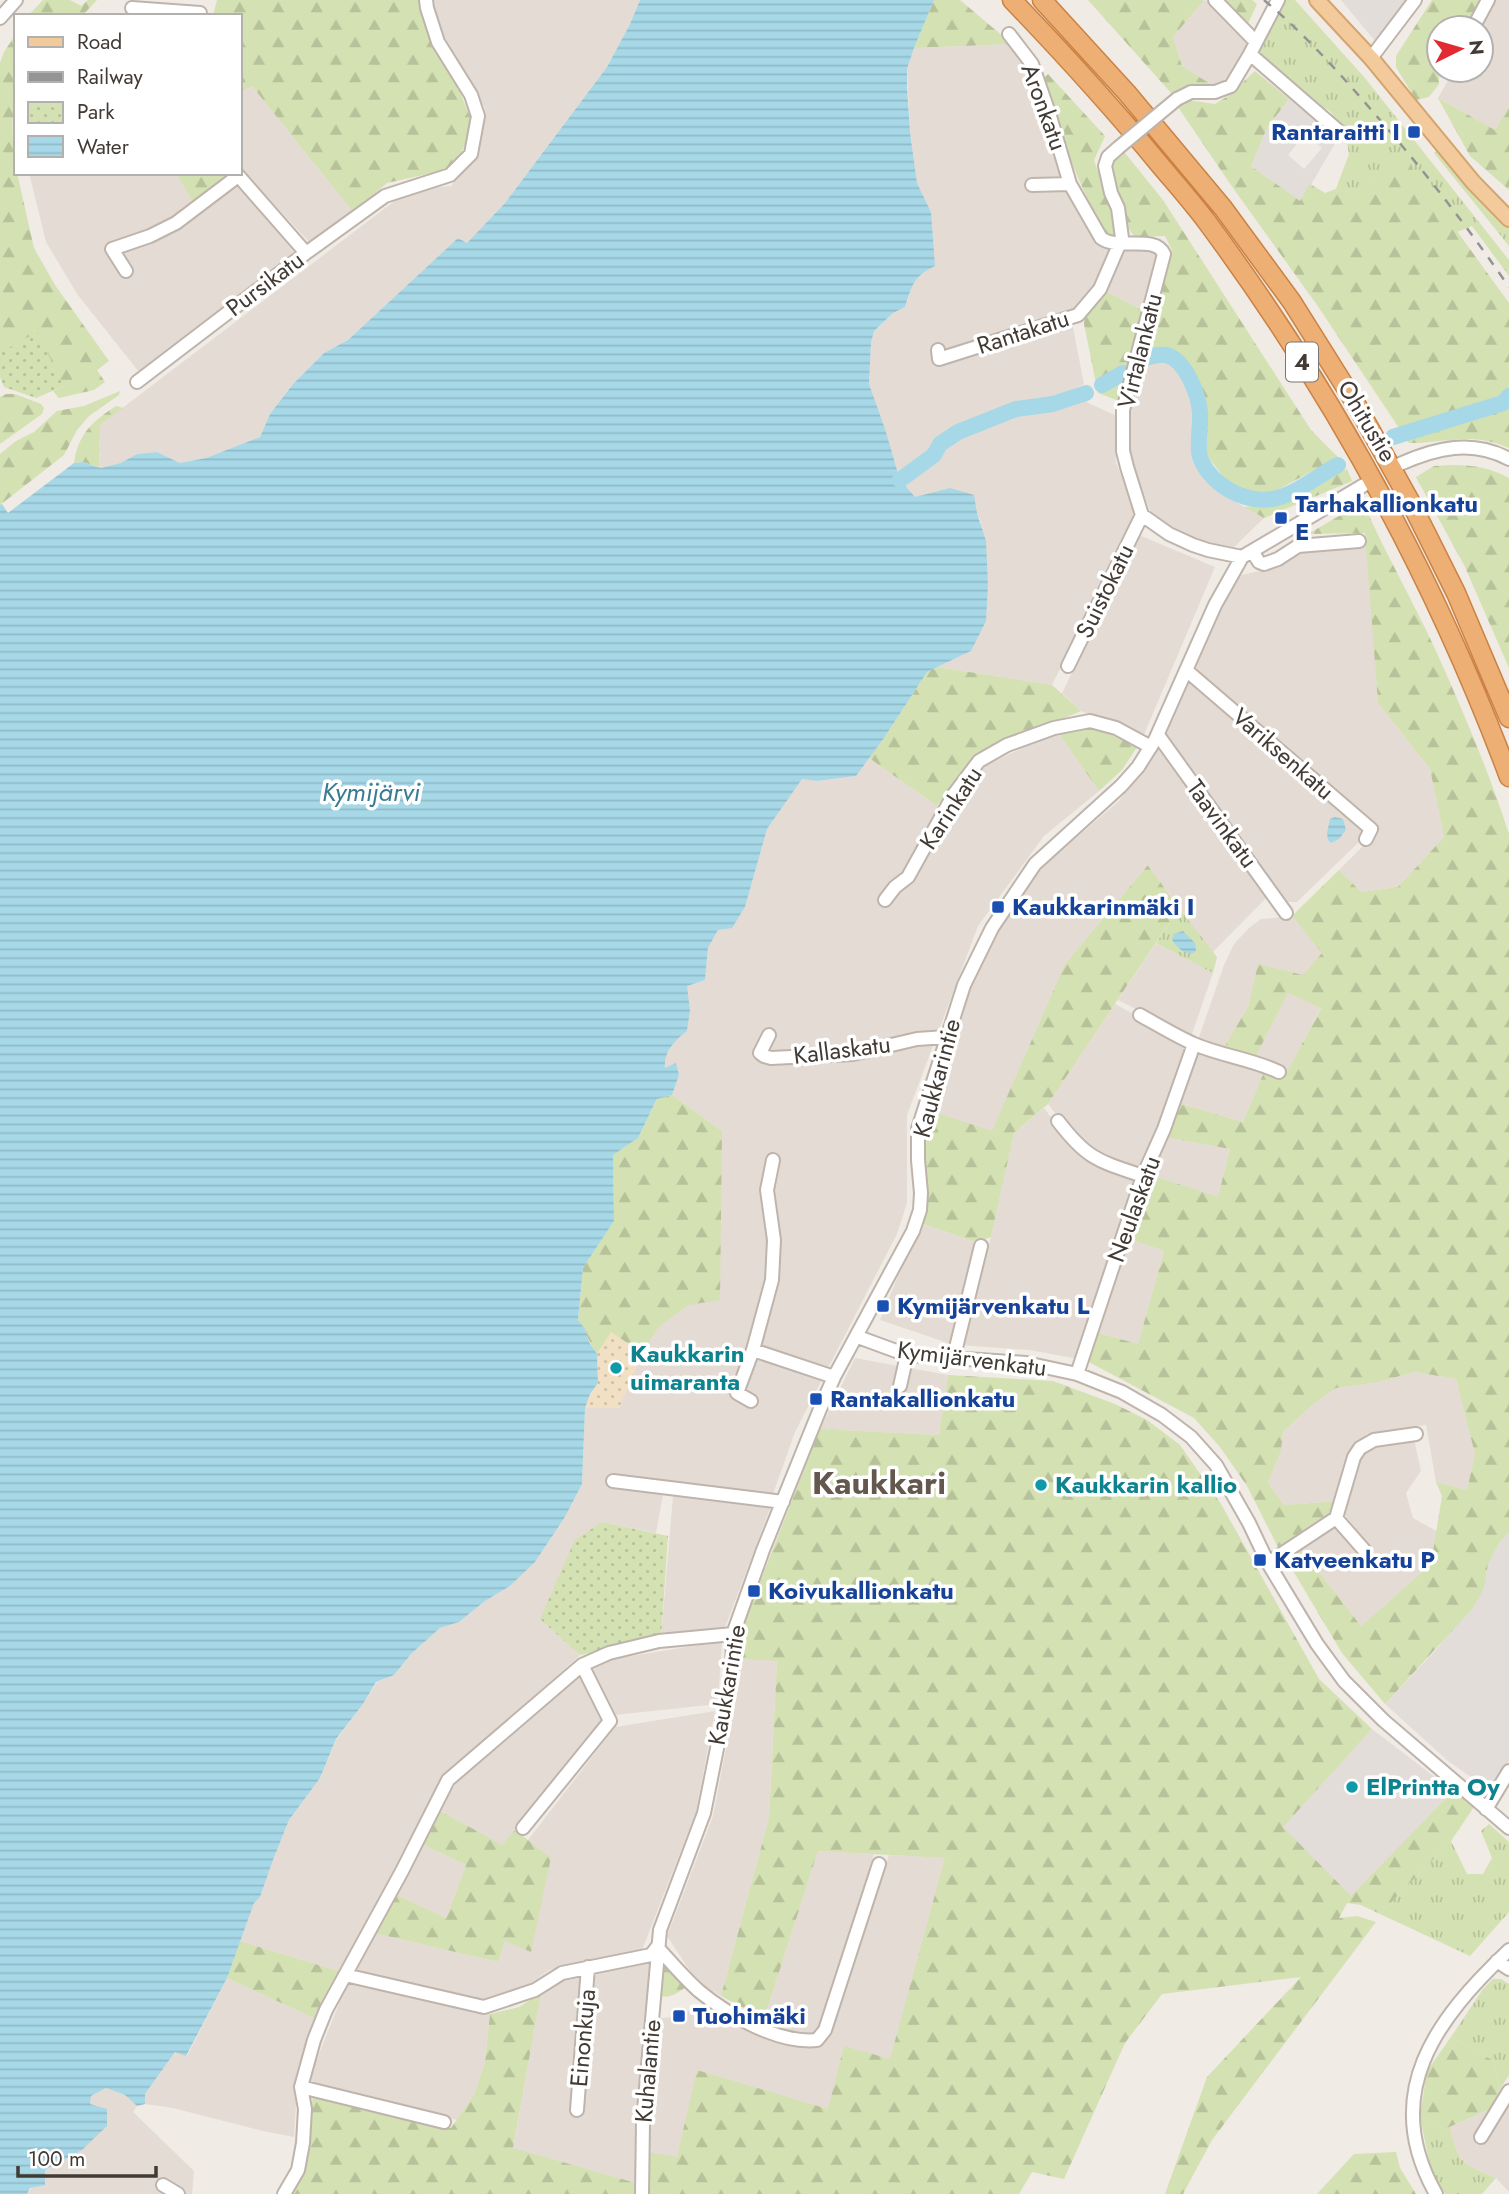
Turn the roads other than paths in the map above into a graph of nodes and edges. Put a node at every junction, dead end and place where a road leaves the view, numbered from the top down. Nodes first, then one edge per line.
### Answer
1 (16, 0) edge
2 (426, 0) edge
3 (1012, 0) edge
4 (1042, 0) edge
5 (1215, 0) edge
6 (1278, 0) edge
7 (1317, 0) edge
8 (1415, 0) edge
9 (132, 8) dead end
10 (190, 14) edge
11 (0, 18) edge
12 (1009, 34) dead end
13 (1255, 41) junction
14 (1250, 54) junction
15 (1371, 58) junction
16 (1341, 133) dead end
17 (237, 175) edge
18 (1070, 184) junction
19 (1032, 185) dead end
20 (1509, 219) edge
21 (1120, 245) junction
22 (306, 253) junction
23 (125, 271) dead end
24 (938, 350) dead end
25 (137, 382) dead end
26 (1509, 459) edge
27 (1400, 464) dead end
28 (1364, 485) dead end
29 (1142, 515) junction
30 (1359, 541) dead end
31 (1247, 554) junction
32 (1068, 666) dead end
33 (1186, 670) junction
34 (1509, 719) edge
35 (1155, 741) junction
36 (1509, 777) edge
37 (1366, 839) dead end
38 (885, 900) dead end
39 (1286, 914) dead end
40 (1140, 1015) dead end
41 (769, 1035) dead end
42 (946, 1037) junction
43 (1194, 1044) junction
44 (1279, 1072) dead end
45 (1058, 1121) dead end
46 (773, 1160) dead end
47 (1143, 1176) junction
48 (981, 1246) dead end
49 (858, 1337) junction
50 (753, 1350) junction
51 (907, 1355) junction
52 (953, 1360) junction
53 (1077, 1374) junction
54 (835, 1377) junction
55 (900, 1386) dead end
56 (751, 1401) dead end
57 (1416, 1434) dead end
58 (613, 1481) dead end
59 (783, 1502) junction
60 (1336, 1518) junction
61 (1365, 1551) dead end
62 (1268, 1563) junction
63 (733, 1634) junction
64 (582, 1665) junction
65 (1509, 1771) edge
66 (1486, 1809) junction
67 (523, 1828) dead end
68 (1509, 1828) edge
69 (879, 1864) dead end
70 (657, 1947) junction
71 (1509, 1950) edge
72 (1497, 1961) junction
73 (589, 1967) junction
74 (1509, 1969) edge
75 (345, 1975) junction
76 (301, 2087) junction
77 (1509, 2091) edge
78 (577, 2110) dead end
79 (444, 2122) dead end
80 (1481, 2137) dead end
81 (163, 2185) dead end
82 (178, 2194) edge
83 (284, 2194) edge
84 (642, 2194) edge
85 (1436, 2194) edge

1 - 11 street
2 - 22 street, Pursikatu
3 - 36 highway, Ohitustie / 4
4 - 34 highway, Ohitustie / 4
5 - 13 street
6 - 13 street
7 - 15 main road
8 - 15 street
9 - 10 street
12 - 18 street, Aronkatu
13 - 14 street
14 - 16 street
14 - 21 street, bridge
15 - 20 main road
17 - 22 street
17 - 23 street
18 - 19 street, Aronkatu
18 - 21 street, Aronkatu
21 - 24 street, Rantakatu
21 - 29 street, Virtalankatu
22 - 25 street, Pursikatu
26 - 27 street
28 - 31 street, Kaukkarintie
29 - 31 street
29 - 32 street, Suistokatu
30 - 31 street
31 - 33 street, Kaukkarintie
33 - 35 street, Kaukkarintie
33 - 37 street, Variksenkatu
35 - 38 street, Karinkatu
35 - 39 street, Taavinkatu
35 - 42 street, Kaukkarintie
40 - 43 street
41 - 42 street, Kallaskatu
42 - 49 street, Kaukkarintie
43 - 44 street
43 - 47 street, Neulaskatu
45 - 47 street
46 - 50 street
47 - 53 street, Neulaskatu
48 - 52 street
49 - 51 street, Kymijärvenkatu
49 - 54 street, Kaukkarintie
50 - 54 street
50 - 56 street
51 - 52 street, Kymijärvenkatu
51 - 55 street
52 - 53 street, Kymijärvenkatu
53 - 62 street, Kymijärvenkatu
54 - 59 street, Kaukkarintie
57 - 60 street
58 - 59 street
59 - 63 street, Kaukkarintie
60 - 61 street
60 - 62 street
62 - 66 street, Kymijärvenkatu
63 - 64 street
63 - 70 street, Kaukkarintie
64 - 67 street
64 - 75 street
65 - 66 street
66 - 68 street, Kymijärvenkatu
69 - 70 street
70 - 73 street
70 - 84 street, Kuhalantie
71 - 72 street
72 - 74 street
72 - 85 street
73 - 75 street
73 - 78 street, Einonkuja
75 - 76 street
76 - 79 street
76 - 83 street
77 - 80 street
81 - 82 street

